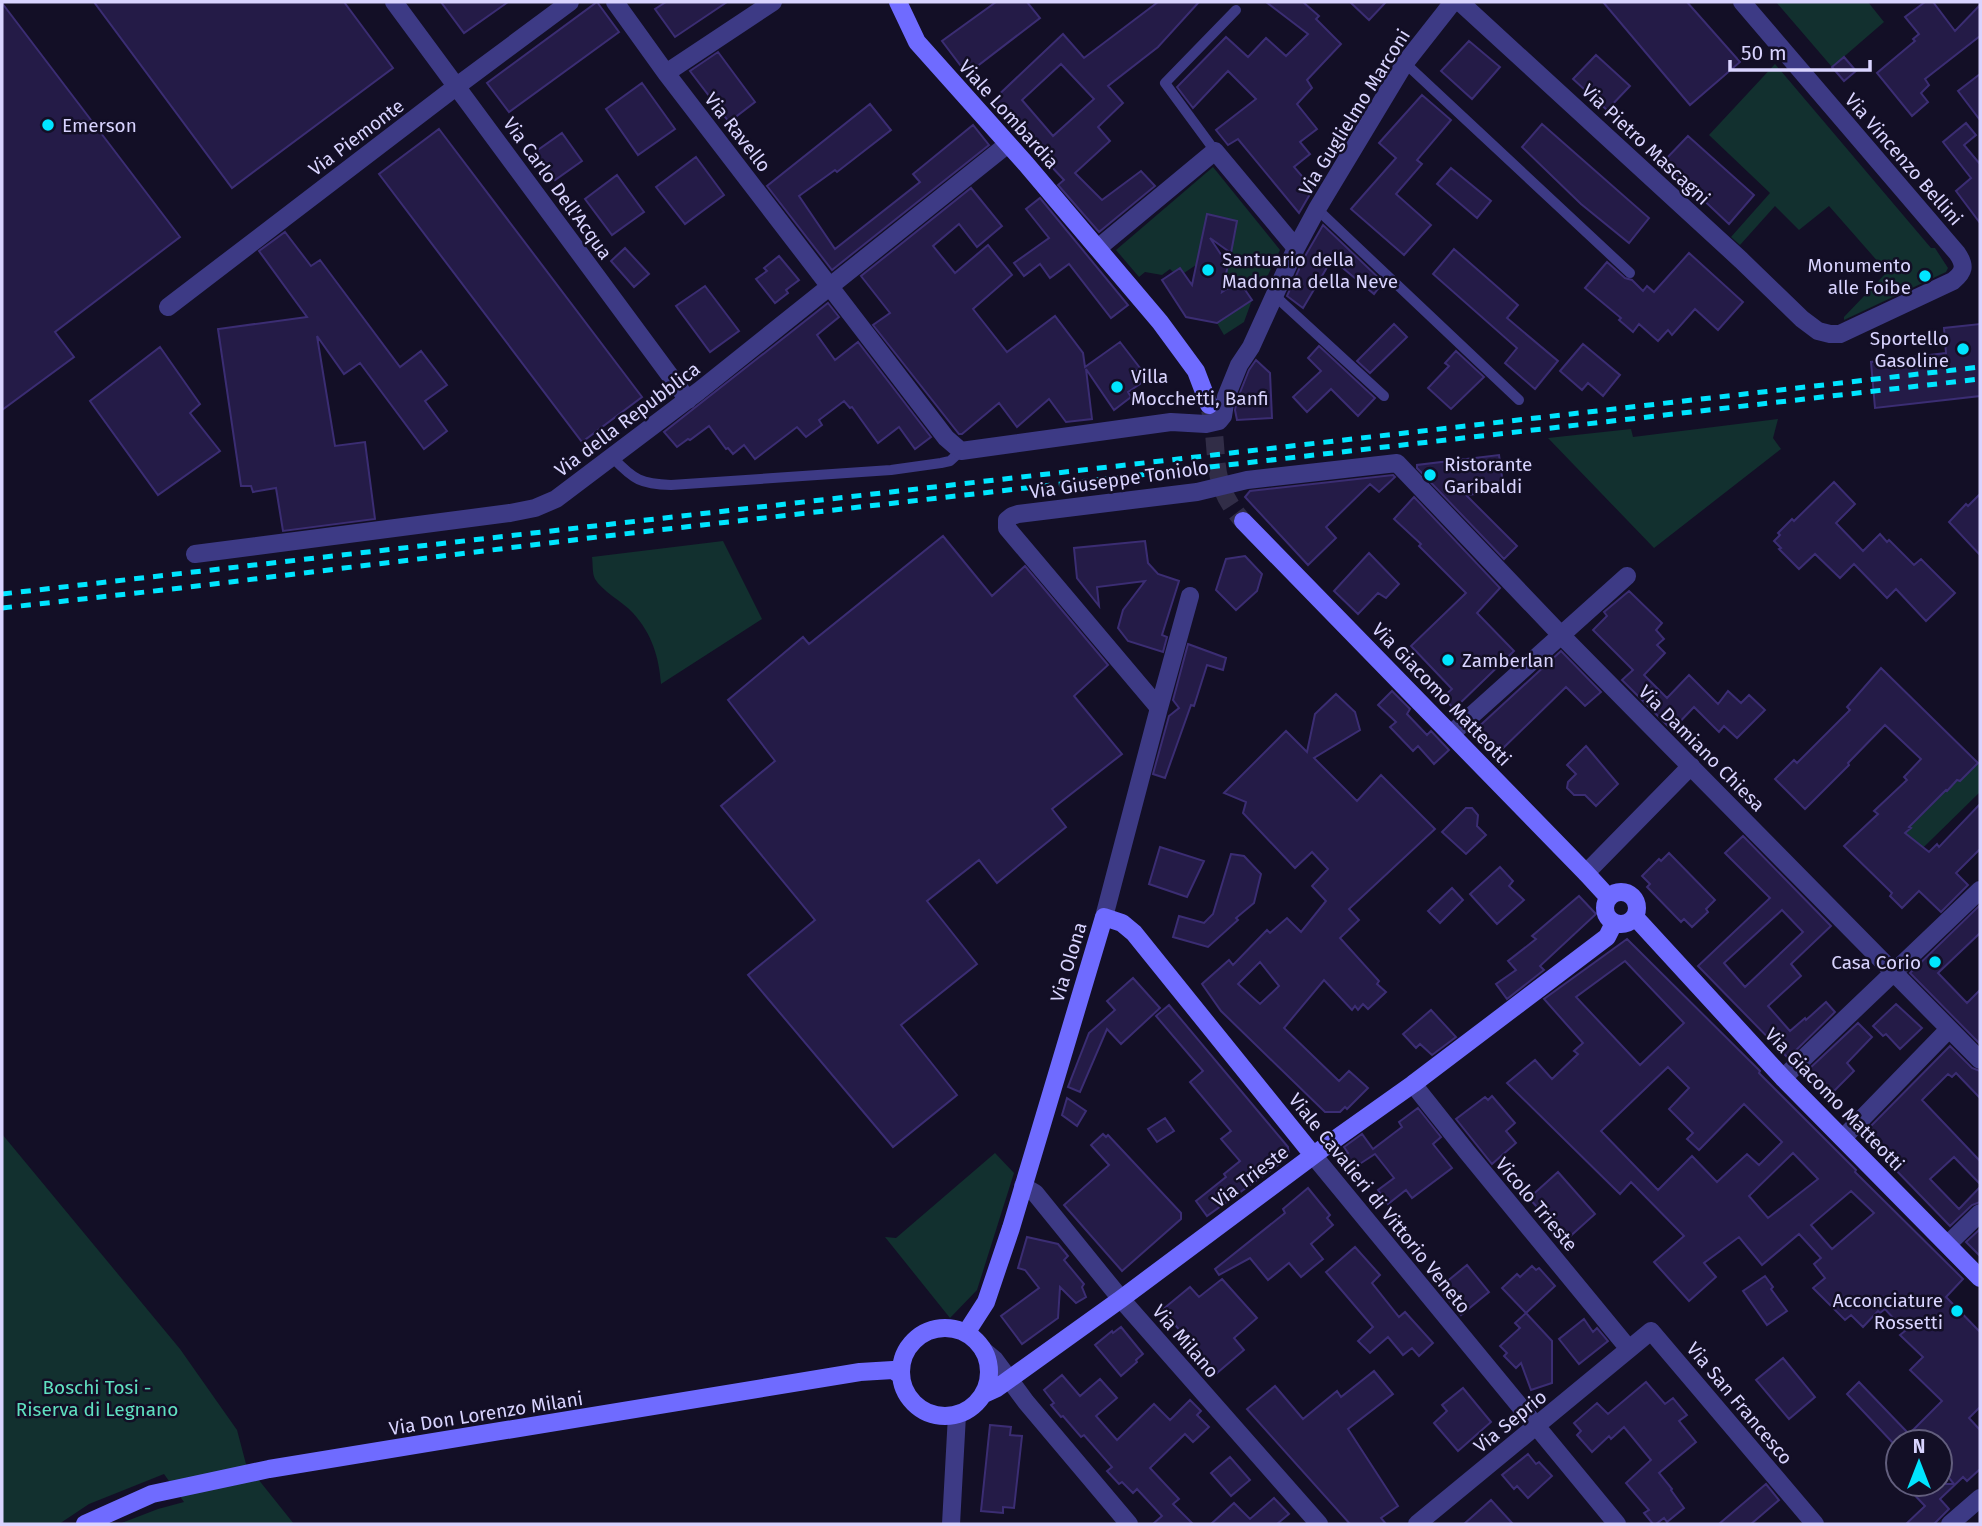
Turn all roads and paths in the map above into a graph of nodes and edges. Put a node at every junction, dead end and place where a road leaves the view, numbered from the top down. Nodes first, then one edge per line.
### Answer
1 (394, 2) edge
2 (570, 2) edge
3 (615, 2) edge
4 (772, 2) edge
5 (898, 2) edge
6 (1453, 2) edge
7 (1460, 2) edge
8 (1742, 2) edge
9 (1237, 10) dead end
10 (1405, 63) junction
11 (666, 73) junction
12 (457, 86) junction
13 (1008, 144) junction
14 (1215, 151) junction
15 (1317, 209) junction
16 (1098, 248) junction
17 (1296, 248) junction
18 (1972, 270) edge
19 (1630, 273) dead end
20 (831, 287) junction
21 (1274, 295) junction
22 (168, 307) dead end
23 (1802, 319) joint
24 (1384, 397) dead end
25 (688, 400) junction
26 (1519, 400) dead end
27 (1209, 405) tunnel mouth
28 (961, 451) junction
29 (613, 458) junction
30 (1397, 463) joint
31 (1243, 521) tunnel mouth
32 (195, 554) dead end
33 (1627, 576) dead end
34 (1191, 596) dead end
35 (1560, 634) junction
36 (1159, 708) junction
37 (1451, 734) junction
38 (1691, 766) junction
39 (1586, 873) junction
40 (1980, 890) edge
41 (1609, 898) junction
42 (1104, 917) junction
43 (1635, 917) junction
44 (1610, 930) junction
45 (1894, 973) junction
46 (1949, 1029) junction
47 (1980, 1060) edge
48 (1783, 1078) junction
49 (1413, 1084) junction
50 (1843, 1138) junction
51 (1313, 1155) junction
52 (1023, 1186) junction
53 (1980, 1213) edge
54 (1948, 1244) junction
55 (1980, 1278) edge
56 (1121, 1299) junction
57 (966, 1333) junction
58 (1629, 1349) junction
59 (984, 1350) junction
60 (900, 1375) junction
61 (1009, 1378) junction
62 (984, 1394) junction
63 (957, 1415) junction
64 (1536, 1427) junction
65 (1980, 1498) edge
66 (85, 1524) edge
67 (951, 1524) edge
68 (1129, 1524) edge
69 (1319, 1524) edge
70 (1418, 1524) edge
71 (1617, 1524) edge
72 (1815, 1524) edge
73 (1950, 1524) edge

1 - 12 street, Via Carlo Dell'Acqua
2 - 12 street, Via Piemonte
3 - 11 street, Via Ravello
4 - 11 street
5 - 13 street, Viale Lombardia
6 - 10 street, Via Guglielmo Marconi
7 - 23 street, Via Pietro Mascagni
8 - 18 street, Via Vincenzo Bellini
9 - 14 lane
10 - 15 street, Via Guglielmo Marconi
10 - 19 lane
11 - 20 street, Via Ravello
12 - 22 street, Via Piemonte
12 - 25 street, Via Carlo Dell'Acqua
13 - 16 street, Viale Lombardia
13 - 20 street, Via della Repubblica
14 - 16 street
14 - 17 street
15 - 17 street, Via Guglielmo Marconi
15 - 26 lane
16 - 27 street, Viale Lombardia
17 - 21 street, Via Guglielmo Marconi
18 - 23 street, Via Vincenzo Bellini
20 - 25 street, Via della Repubblica
20 - 28 street, Via Ravello
21 - 24 lane
21 - 28 street, Via Guglielmo Marconi
25 - 29 street, Via della Repubblica
28 - 29 lane
29 - 32 street, Via della Repubblica
30 - 35 street, Via Damiano Chiesa
30 - 36 street, Via Giuseppe Toniolo
31 - 37 street, Via Giacomo Matteotti
33 - 35 street
34 - 36 street, Via Olona
35 - 37 street
35 - 38 street, Via Damiano Chiesa
36 - 42 street, Via Olona
37 - 39 street, Via Giacomo Matteotti
38 - 39 street
38 - 45 street, Via Damiano Chiesa
39 - 41 street, Via Giacomo Matteotti
40 - 45 street
41 - 43 street
41 - 44 street
42 - 51 street, Viale Cavalieri di Vittorio Veneto
42 - 52 street, Via Olona
43 - 44 street
43 - 48 street, Via Giacomo Matteotti
44 - 49 street, Via Trieste
45 - 46 street, Via Damiano Chiesa
45 - 48 street
46 - 47 street, Via Damiano Chiesa
46 - 50 street
48 - 50 street, Via Giacomo Matteotti
49 - 51 street, Via Trieste
49 - 58 street, Vicolo Trieste
50 - 54 street, Via Giacomo Matteotti
51 - 56 street, Via Trieste
51 - 64 street, Viale Cavalieri di Vittorio Veneto
52 - 56 street, Via Milano
52 - 57 street, Via Olona
53 - 54 street
54 - 55 street, Via Giacomo Matteotti
56 - 61 street, Via Trieste
56 - 69 street, Via Milano
57 - 59 street
57 - 60 street
58 - 64 street, Via Seprio
58 - 72 street, Via San Francesco
59 - 61 street
59 - 62 street
60 - 63 street
60 - 66 street, Via Don Lorenzo Milani
61 - 62 street, Via Trieste
61 - 68 street
62 - 63 street
63 - 67 street
64 - 70 street, Via Seprio
64 - 71 street, Viale Cavalieri di Vittorio Veneto
65 - 73 street

